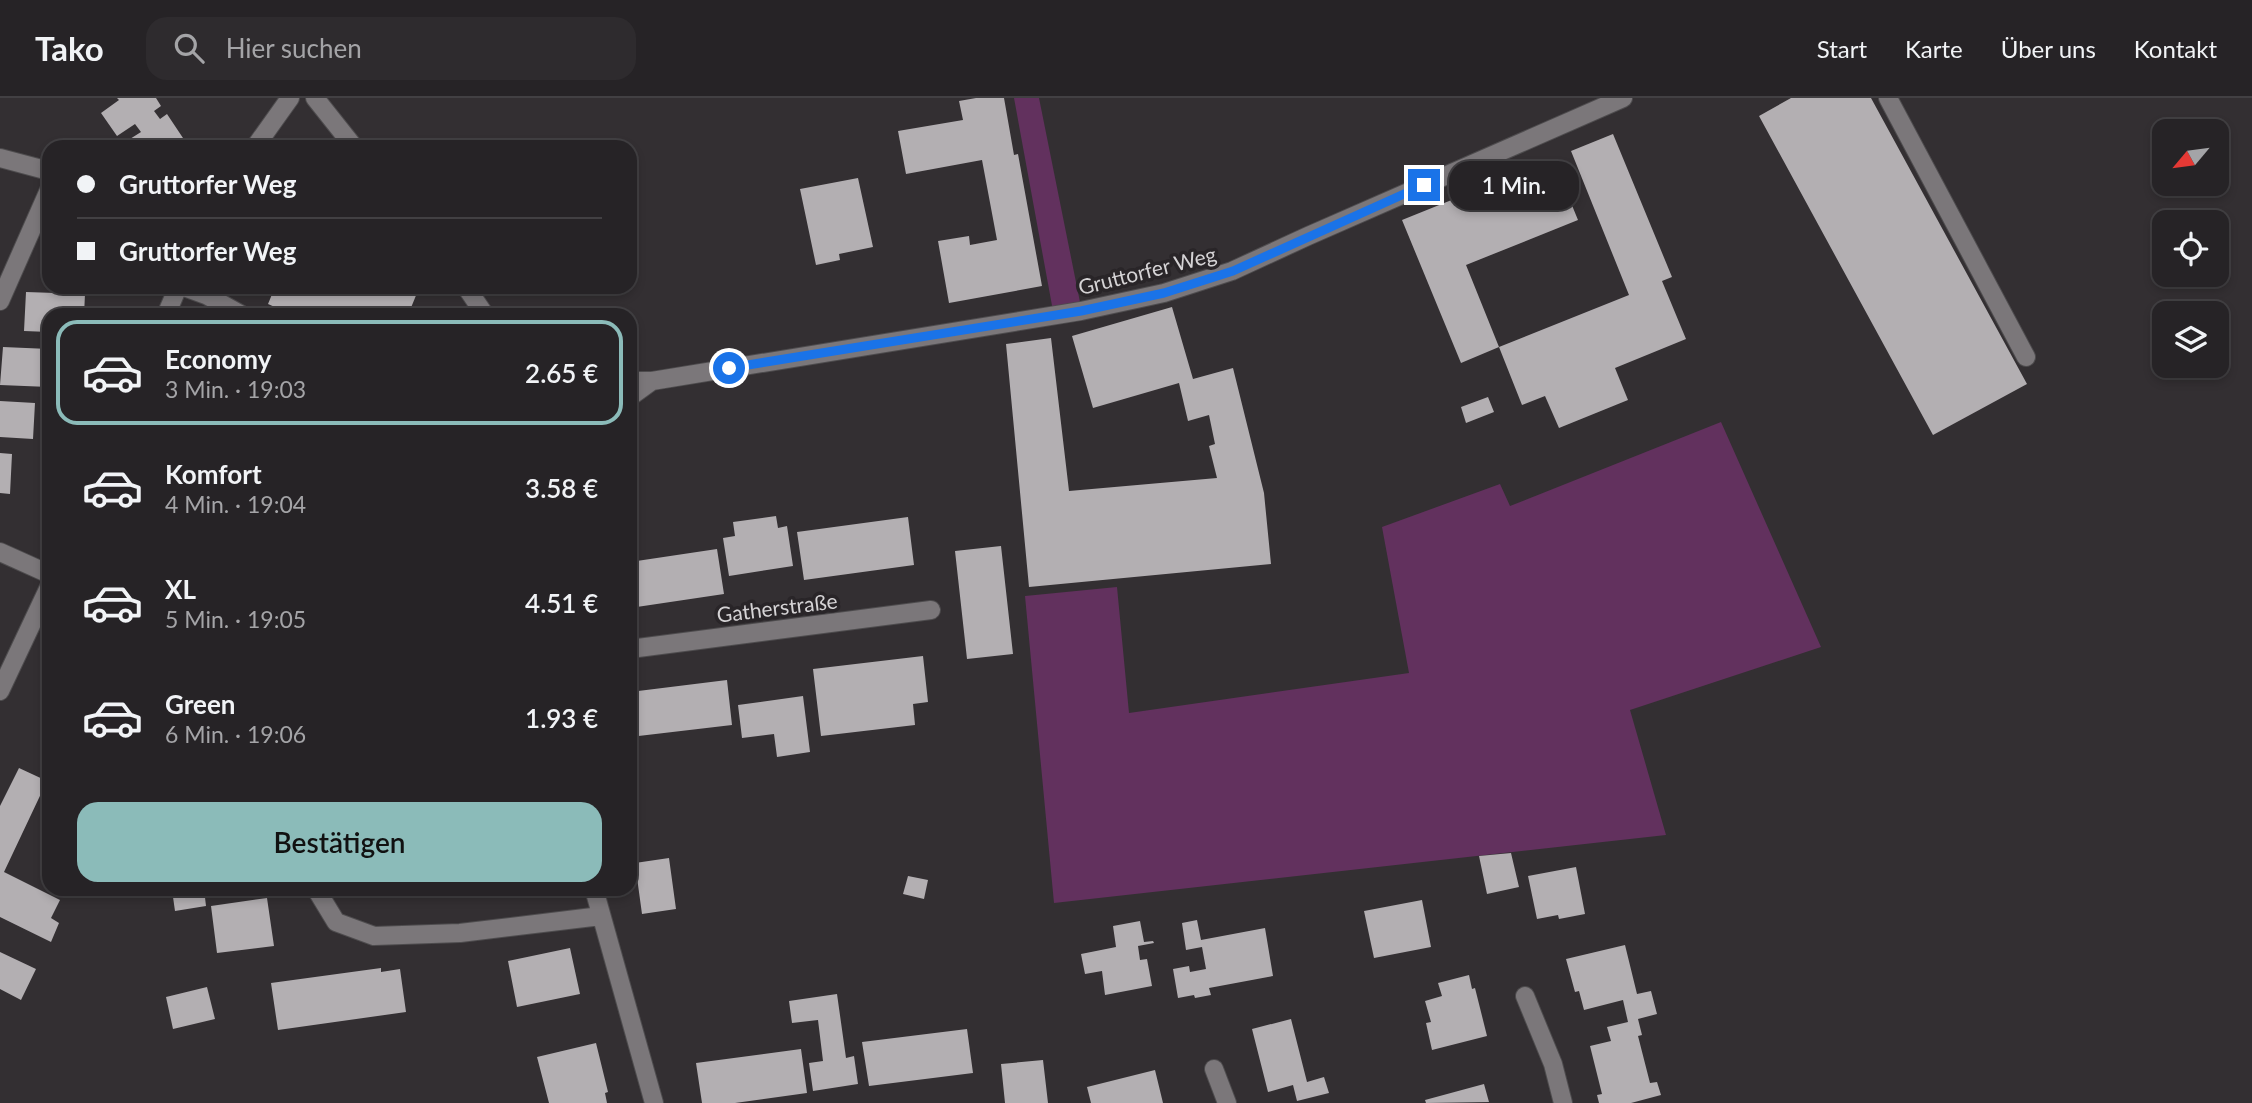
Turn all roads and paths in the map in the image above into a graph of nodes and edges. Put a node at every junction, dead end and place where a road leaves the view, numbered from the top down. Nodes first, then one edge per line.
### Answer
1 (290, 98) edge
2 (315, 98) edge
3 (1623, 98) edge
4 (1888, 98) edge
5 (260, 140) edge
6 (348, 140) edge
7 (0, 158) edge
8 (42, 169) edge
9 (42, 206) edge
10 (203, 294) edge
11 (0, 301) edge
12 (229, 308) edge
13 (2026, 357) dead end
14 (637, 381) edge
15 (652, 382) junction
16 (637, 392) edge
17 (0, 552) edge
18 (42, 572) edge
19 (42, 602) edge
20 (930, 610) dead end
21 (637, 648) edge
22 (0, 691) edge
23 (320, 896) edge
24 (596, 896) edge
25 (601, 916) junction
26 (1525, 996) dead end
27 (1214, 1069) dead end
28 (654, 1103) edge
29 (1227, 1103) edge
30 (1563, 1103) edge

1 - 5 street
2 - 6 street
3 - 15 street, Gruttorfer Weg
4 - 13 street
7 - 8 street
9 - 11 street
10 - 12 street
14 - 15 street, Gruttorfer Weg
15 - 16 street, Gruttorfer Weg
17 - 18 street
19 - 22 street
20 - 21 street, Gatherstraße
23 - 25 street
24 - 25 street
25 - 28 street
26 - 30 street
27 - 29 street

